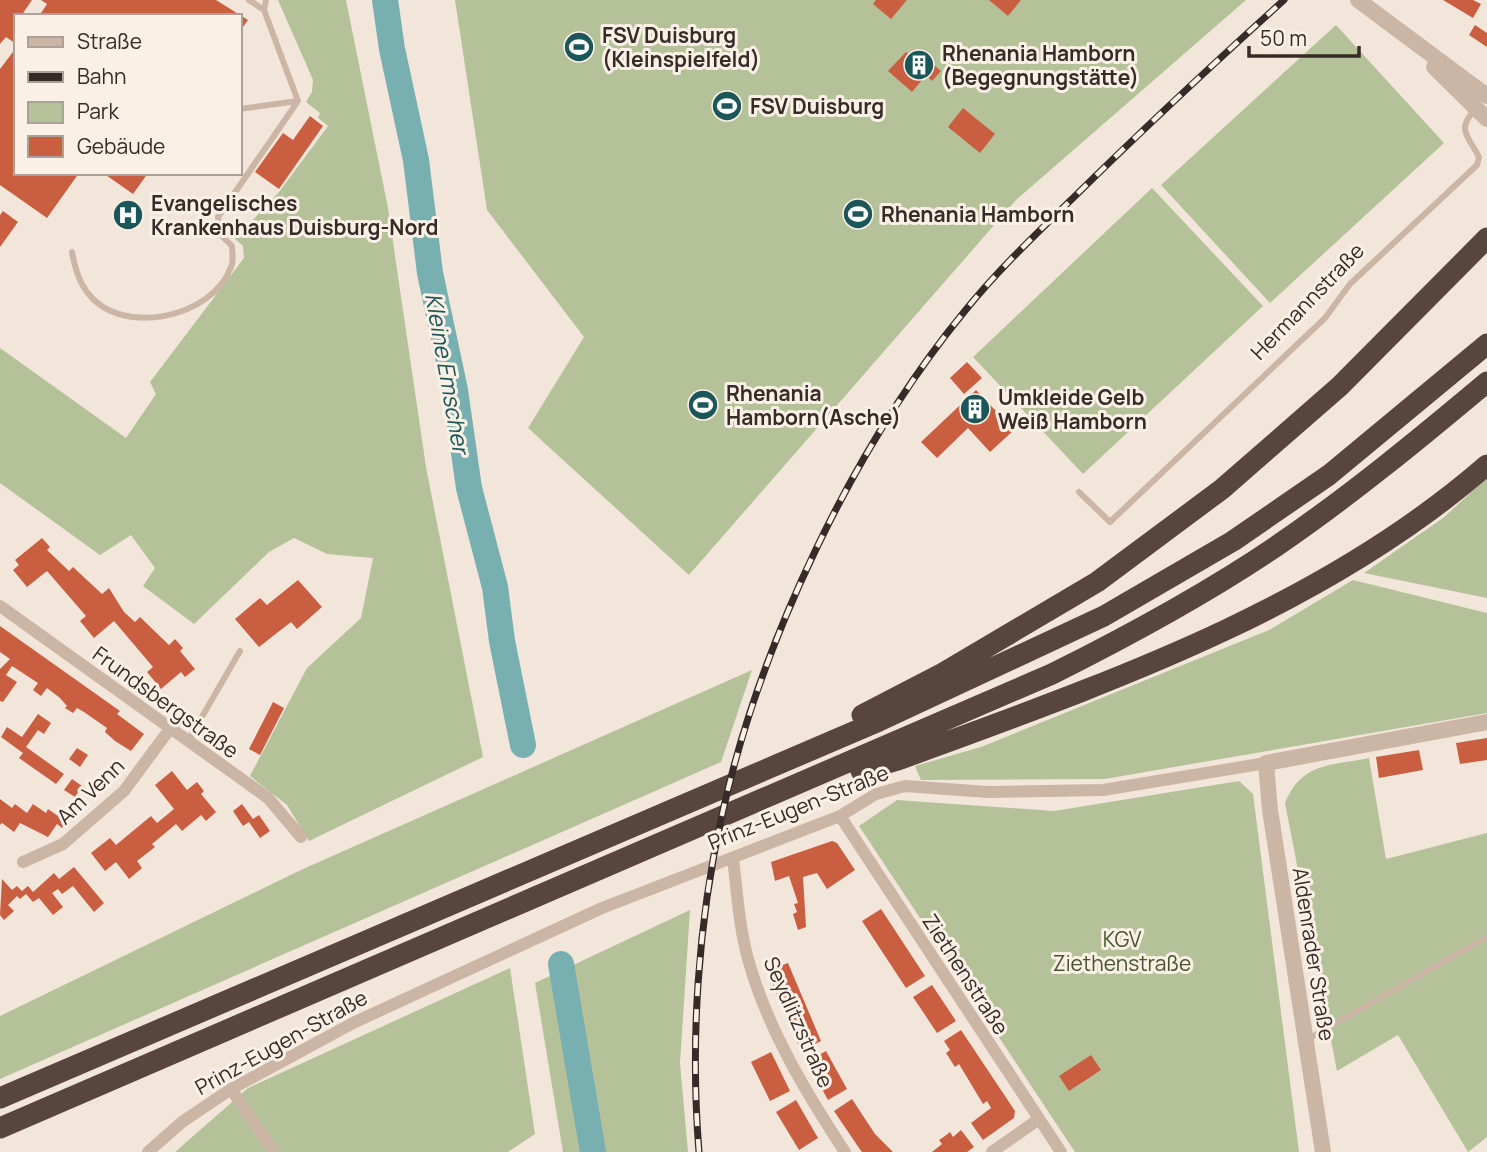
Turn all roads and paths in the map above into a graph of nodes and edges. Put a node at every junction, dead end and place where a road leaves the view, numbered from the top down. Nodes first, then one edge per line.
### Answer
1 (249, 0) edge
2 (265, 0) edge
3 (1358, 0) edge
4 (264, 10) junction
5 (298, 101) junction
6 (1485, 103) edge
7 (242, 109) edge
8 (1487, 238) edge
9 (1487, 250) edge
10 (72, 252) dead end
11 (1464, 263) junction
12 (1487, 344) edge
13 (1487, 382) edge
14 (1487, 465) edge
15 (1079, 492) dead end
16 (0, 607) edge
17 (240, 651) dead end
18 (1487, 722) edge
19 (169, 730) junction
20 (188, 742) junction
21 (781, 762) junction
22 (1266, 763) junction
23 (774, 796) junction
24 (840, 816) junction
25 (301, 837) dead end
26 (733, 858) junction
27 (23, 862) dead end
28 (1487, 937) edge
29 (1306, 1040) junction
30 (231, 1089) junction
31 (0, 1098) edge
32 (1039, 1119) junction
33 (0, 1128) edge
34 (148, 1152) edge
35 (274, 1152) edge
36 (845, 1152) edge
37 (992, 1152) edge
38 (1060, 1152) edge
39 (1323, 1152) edge

1 - 4 lane
2 - 4 lane
3 - 6 street
4 - 5 lane
5 - 7 lane
5 - 10 lane
6 - 15 lane, Hermannstraße
8 - 11 highway
9 - 11 highway
11 - 21 highway
12 - 21 highway
13 - 23 highway
14 - 23 highway
16 - 19 street, Frundsbergstraße
17 - 20 lane
18 - 22 street, Prinz-Eugen-Straße
19 - 20 street, Frundsbergstraße
19 - 27 street, Am Venn
20 - 25 street, Frundsbergstraße
21 - 31 highway
22 - 24 street, Prinz-Eugen-Straße
22 - 29 street, Aldenrader Straße
23 - 33 highway
24 - 26 street, Prinz-Eugen-Straße
24 - 32 street, Ziethenstraße
26 - 30 street, Prinz-Eugen-Straße
26 - 36 street, Seydlitzstraße
28 - 29 lane
29 - 39 street, Aldenrader Straße
30 - 34 street, Prinz-Eugen-Straße
30 - 35 street
32 - 37 street
32 - 38 street, Ziethenstraße

